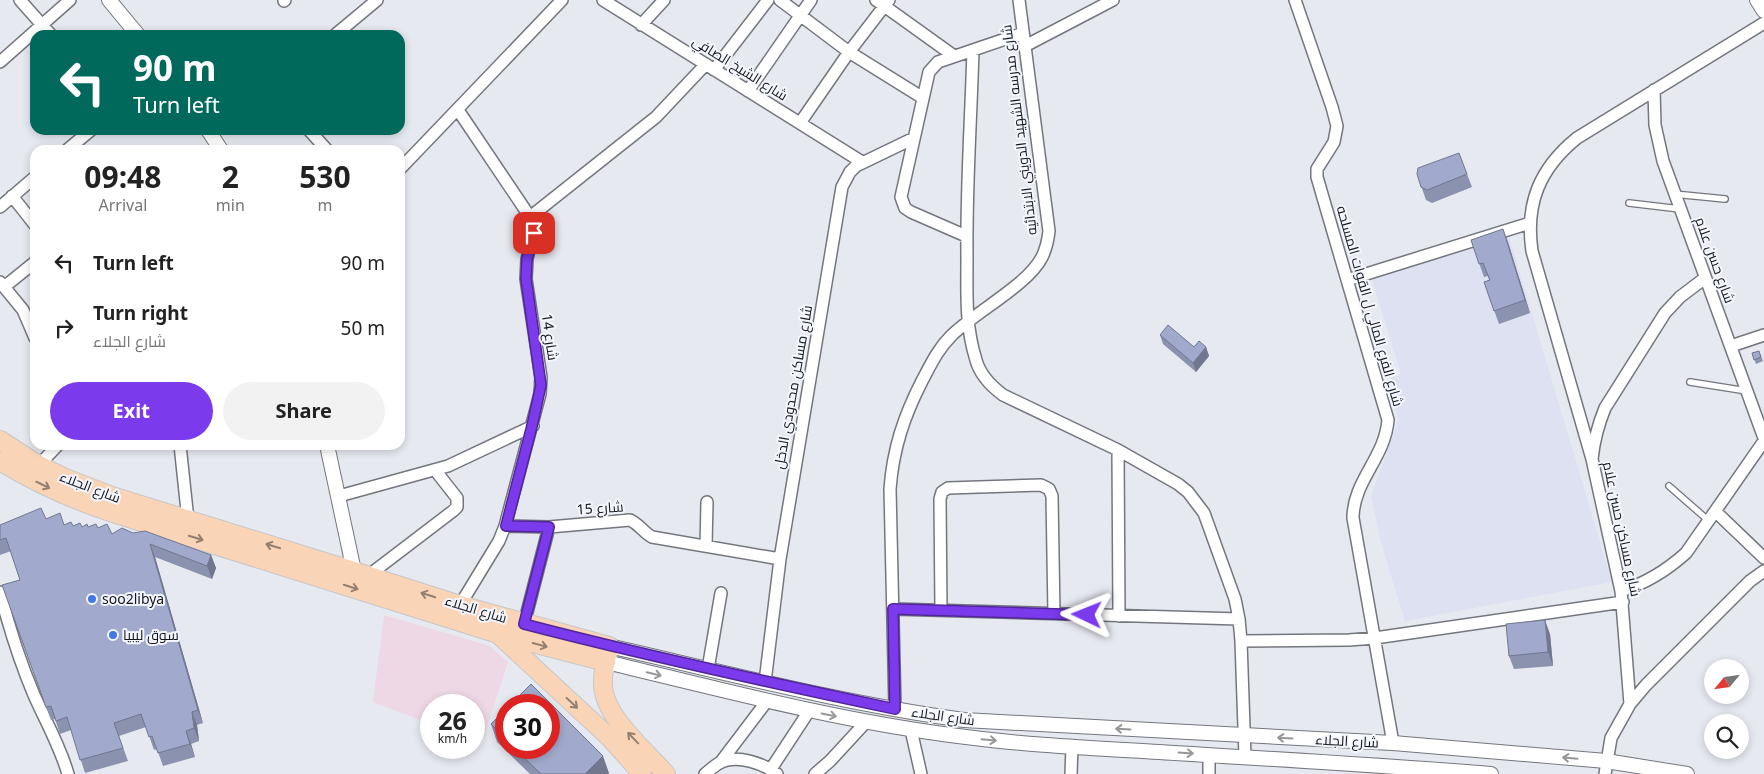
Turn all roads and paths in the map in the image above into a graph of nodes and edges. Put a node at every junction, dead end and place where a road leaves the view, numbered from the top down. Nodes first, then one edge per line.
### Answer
1 (20, 0) edge
2 (70, 0) edge
3 (109, 0) edge
4 (377, 0) edge
5 (562, 0) edge
6 (603, 0) edge
7 (664, 0) edge
8 (768, 0) edge
9 (780, 0) edge
10 (811, 0) edge
11 (1019, 0) edge
12 (1113, 0) edge
13 (1295, 0) edge
14 (1757, 0) edge
15 (883, 2) edge
16 (1764, 11) edge
17 (800, 16) junction
18 (1764, 23) edge
19 (641, 24) junction
20 (43, 25) junction
21 (37, 30) edge
22 (47, 30) edge
23 (134, 30) edge
24 (341, 30) edge
25 (1023, 33) junction
26 (30, 36) edge
27 (1025, 46) junction
28 (973, 50) junction
29 (849, 52) junction
30 (954, 56) junction
31 (0, 62) edge
32 (710, 67) junction
33 (1654, 90) junction
34 (748, 91) junction
35 (923, 98) junction
36 (458, 110) junction
37 (800, 123) junction
38 (85, 135) edge
39 (314, 135) edge
40 (914, 138) junction
41 (73, 145) edge
42 (322, 145) edge
43 (862, 162) junction
44 (405, 164) edge
45 (30, 181) edge
46 (1674, 194) junction
47 (12, 196) junction
48 (1725, 199) dead end
49 (1629, 203) dead end
50 (0, 207) edge
51 (1680, 209) junction
52 (530, 217) junction
53 (30, 219) edge
54 (1530, 223) junction
55 (966, 236) junction
56 (30, 265) edge
57 (1705, 278) junction
58 (1347, 280) junction
59 (2, 284) edge
60 (967, 323) junction
61 (30, 326) edge
62 (1764, 335) edge
63 (1730, 346) junction
64 (1690, 382) dead end
65 (1747, 392) junction
66 (532, 426) junction
67 (1764, 439) edge
68 (0, 440) edge
69 (52, 450) edge
70 (181, 450) edge
71 (328, 450) edge
72 (1118, 450) junction
73 (1592, 459) junction
74 (0, 462) edge
75 (39, 466) junction
76 (435, 470) junction
77 (1669, 486) dead end
78 (339, 496) junction
79 (707, 502) dead end
80 (1712, 516) junction
81 (188, 520) junction
82 (506, 526) junction
83 (549, 527) junction
84 (706, 546) junction
85 (1764, 558) edge
86 (780, 559) junction
87 (1764, 571) edge
88 (362, 573) junction
89 (0, 592) edge
90 (721, 593) dead end
91 (1622, 597) junction
92 (460, 605) junction
93 (893, 609) junction
94 (942, 610) junction
95 (1054, 614) junction
96 (1119, 616) junction
97 (1239, 619) junction
98 (4, 623) edge
99 (524, 624) junction
100 (498, 634) junction
101 (1376, 638) junction
102 (1242, 641) junction
103 (608, 654) junction
104 (708, 669) junction
105 (765, 682) junction
106 (766, 701) junction
107 (1630, 704) junction
108 (895, 709) junction
109 (809, 711) junction
110 (866, 722) junction
111 (911, 730) junction
112 (1244, 736) junction
113 (1393, 743) junction
114 (1072, 746) junction
115 (1209, 755) junction
116 (1245, 757) junction
117 (720, 763) junction
118 (1606, 768) edge
119 (774, 772) edge
120 (68, 774) edge
121 (642, 774) edge
122 (666, 774) edge
123 (705, 774) edge
124 (815, 774) edge
125 (921, 774) edge
126 (1071, 774) edge
127 (1209, 774) edge
128 (1490, 774) edge
129 (1687, 774) edge

1 - 20 street
2 - 20 street
3 - 23 street
4 - 24 street
5 - 36 street
6 - 19 street, شارع الشيخ الصافي
7 - 19 street
8 - 32 street
9 - 17 street
10 - 17 street
11 - 25 street, شارع مدرسه الشهيد الدويني الابتدائيه
12 - 27 street
13 - 58 street, شارع الفرع المالي ل القوات المسلحه
14 - 16 street
15 - 29 street
15 - 30 street
17 - 29 street
17 - 34 street
18 - 33 street
19 - 32 street, شارع الشيخ الصافي
20 - 21 street
20 - 22 street
25 - 27 street, شارع مدرسه الشهيد الدويني الابتدائيه
25 - 28 street
26 - 31 street
27 - 60 street, شارع مدرسه الشهيد الدويني الابتدائيه
28 - 30 street
28 - 55 street
29 - 35 street
29 - 37 street
30 - 35 street
32 - 34 street, شارع الشيخ الصافي
32 - 52 street
33 - 46 street, شارع حسن علام
33 - 54 street
34 - 37 street, شارع الشيخ الصافي
35 - 40 street
36 - 44 street
36 - 52 street, شارع 14
37 - 43 street, شارع الشيخ الصافي
38 - 41 street
39 - 42 street
40 - 43 street, شارع مساكن محدودي الدخل
40 - 55 street
43 - 86 street, شارع مساكن محدودي الدخل
45 - 47 street
46 - 48 lane
46 - 51 street, شارع حسن علام
47 - 50 street
47 - 53 street
49 - 51 lane
51 - 57 street, شارع حسن علام
52 - 66 street, شارع 14
54 - 58 street
54 - 73 street
55 - 60 street
56 - 59 street
57 - 63 street, شارع حسن علام
57 - 73 street, شارع مساكن حسن علام
58 - 101 street, شارع الفرع المالي ل القوات المسلحه
59 - 61 street
60 - 72 street
60 - 93 street, شارع مدرسه الشهيد الدويني الابتدائيه
62 - 63 street
63 - 65 street, شارع حسن علام
64 - 65 lane
65 - 67 street, شارع حسن علام
66 - 76 street
66 - 82 street, شارع 14
67 - 80 street
68 - 75 main road, شارع الجلاء
69 - 75 street
70 - 81 street
71 - 78 street
72 - 96 street
72 - 97 street
73 - 91 street, شارع مساكن حسن علام
74 -> 100 main road, شارع الجلاء
75 - 81 main road, شارع الجلاء
76 - 78 street
76 - 88 street
77 - 80 lane
78 - 88 street
79 - 84 street
80 - 85 street
80 - 91 street
88 -> 81 main road, شارع الجلاء
82 - 83 street, شارع 15
82 - 92 street, شارع 14
83 - 84 street, شارع 15
83 - 99 street
84 - 86 street, شارع 15
86 - 105 street, شارع مساكن محدودي الدخل
87 - 107 street
92 -> 88 main road, شارع الجلاء
89 - 98 street
90 - 104 street
91 - 101 street
91 - 107 street, شارع مساكن حسن علام
92 - 99 main road, شارع الجلاء
93 - 94 street
93 - 108 street, شارع مدرسه الشهيد الدويني الابتدائيه
94 - 95 street
94 - 95 street
95 - 96 street
96 - 97 street
97 - 102 street
98 - 120 street
99 - 103 main road, شارع الجلاء
100 -> 103 main road, شارع الجلاء
100 -> 121 main road
101 - 102 street
101 - 113 street, شارع الفرع المالي ل القوات المسلحه
102 - 112 street
103 - 104 street, شارع الجلاء
103 -> 106 street, شارع الجلاء
122 -> 103 main road
104 - 105 street, شارع الجلاء
105 - 108 street, شارع الجلاء
106 - 109 street, شارع الجلاء
106 - 117 street
107 - 118 street
112 -> 108 street, شارع الجلاء
109 -> 110 street, شارع الجلاء
109 - 119 street
110 - 111 street, شارع الجلاء
110 - 124 street
111 -> 114 street, شارع الجلاء
111 - 125 street
113 -> 112 street, شارع الجلاء
112 - 116 street
118 -> 113 street, شارع الجلاء
114 -> 115 street, شارع الجلاء
114 - 126 street
115 - 116 street, شارع الجلاء
115 - 127 street
116 - 128 street, شارع الجلاء
117 - 119 street
117 - 123 street
118 - 129 street, شارع الجلاء

